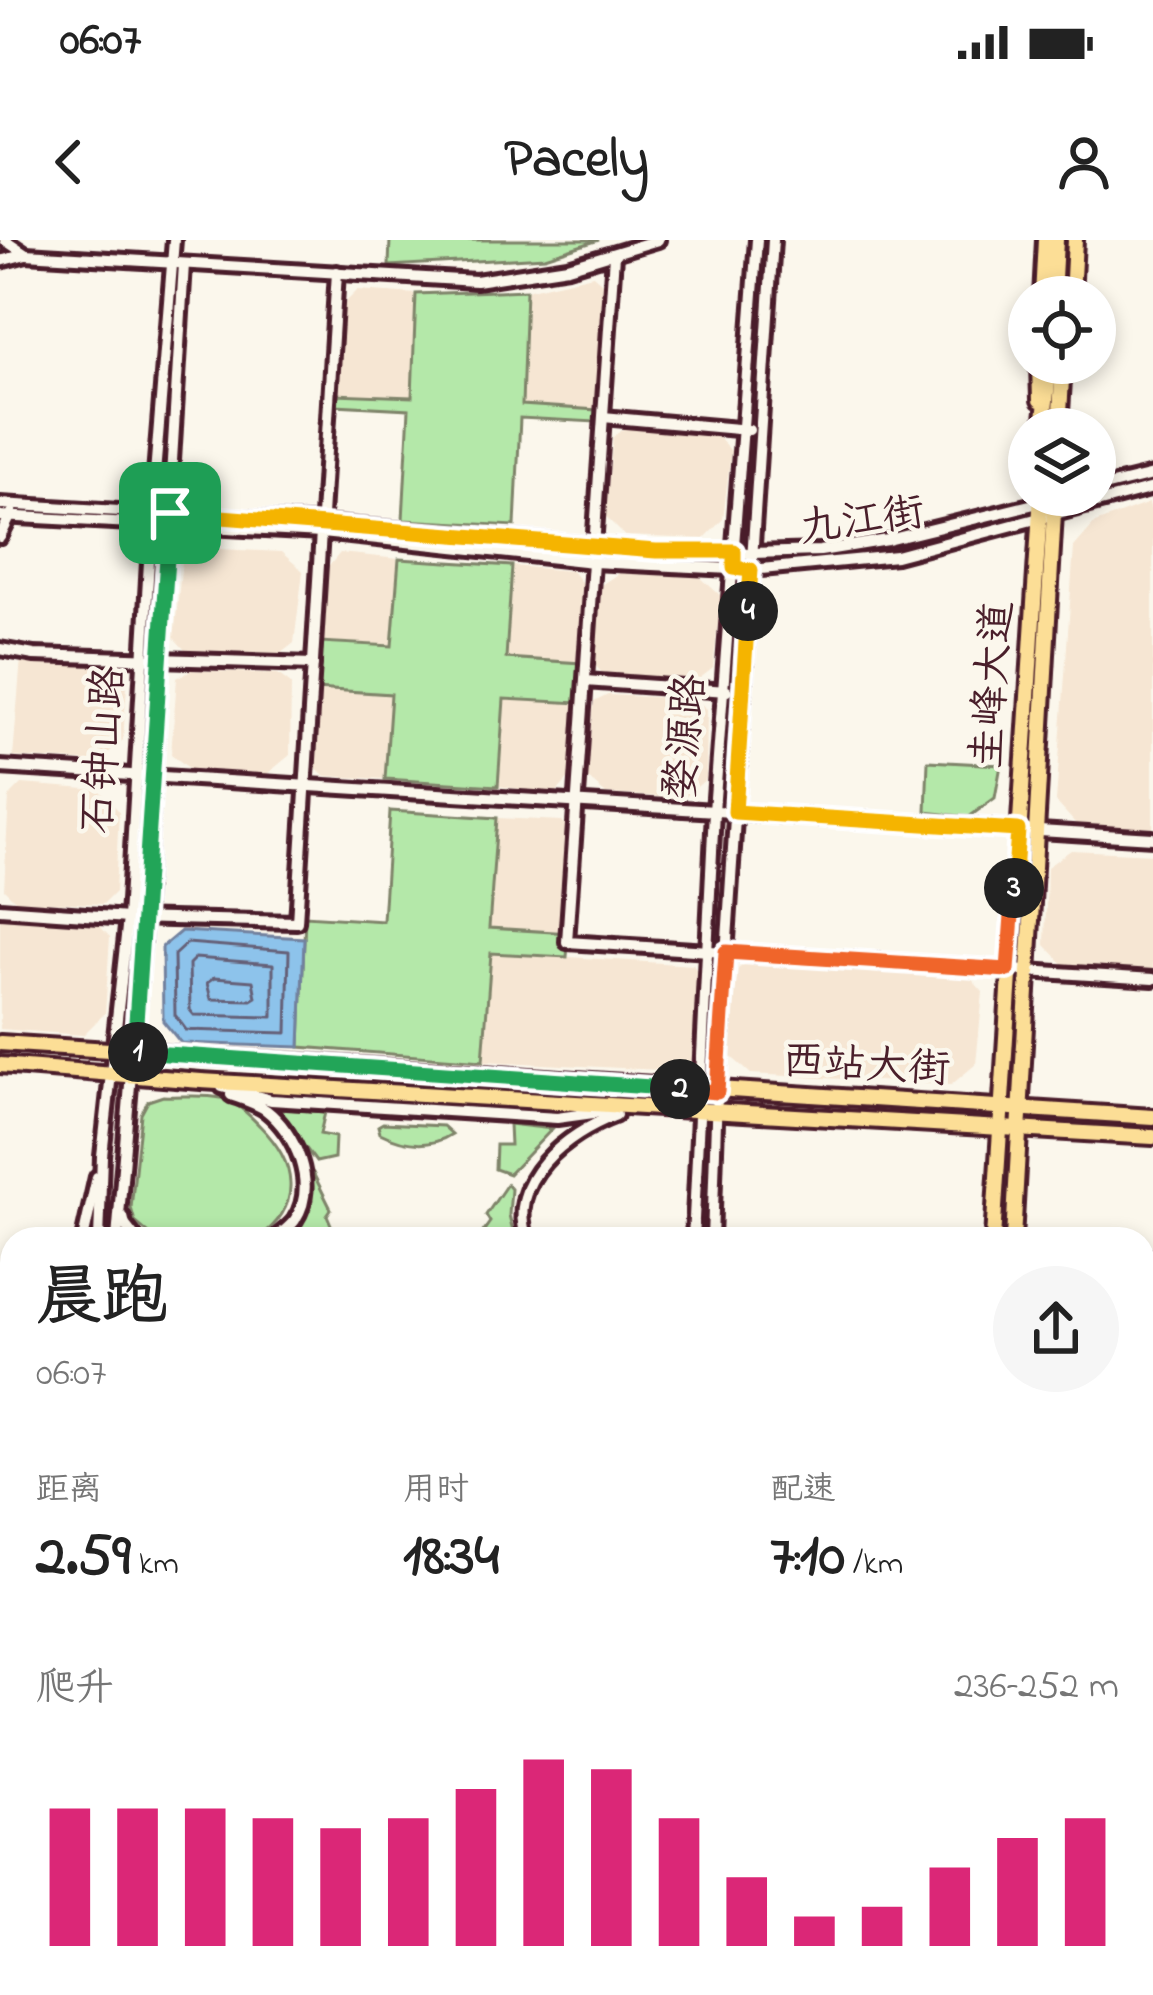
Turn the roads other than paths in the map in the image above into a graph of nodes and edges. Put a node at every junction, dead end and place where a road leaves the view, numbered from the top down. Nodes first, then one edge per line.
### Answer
1 (5, 240) edge
2 (174, 240) edge
3 (658, 240) edge
4 (758, 240) edge
5 (773, 240) edge
6 (1045, 240) edge
7 (1055, 240) edge
8 (1071, 240) edge
9 (26, 254) junction
10 (614, 255) junction
11 (0, 261) edge
12 (170, 264) junction
13 (184, 264) junction
14 (337, 272) junction
15 (1043, 276) edge
16 (1054, 276) edge
17 (1070, 276) edge
18 (603, 417) junction
19 (742, 429) junction
20 (758, 430) junction
21 (1153, 475) edge
22 (1116, 484) edge
23 (1153, 488) edge
24 (1116, 493) edge
25 (0, 504) edge
26 (152, 511) junction
27 (9, 512) edge
28 (1008, 512) edge
29 (170, 513) junction
30 (1010, 516) edge
31 (1046, 516) edge
32 (1047, 516) edge
33 (152, 526) junction
34 (170, 528) junction
35 (322, 528) junction
36 (0, 537) edge
37 (595, 546) junction
38 (734, 551) junction
39 (752, 553) junction
40 (593, 562) junction
41 (734, 568) junction
42 (751, 570) junction
43 (0, 650) edge
44 (144, 658) junction
45 (162, 658) junction
46 (313, 664) junction
47 (585, 681) junction
48 (724, 691) junction
49 (743, 692) junction
50 (0, 767) edge
51 (137, 776) junction
52 (153, 776) junction
53 (305, 783) junction
54 (577, 803) junction
55 (714, 811) junction
56 (735, 812) junction
57 (1018, 830) junction
58 (1037, 831) junction
59 (1153, 838) edge
60 (0, 909) edge
61 (128, 918) junction
62 (144, 919) junction
63 (705, 951) junction
64 (726, 952) junction
65 (1008, 970) junction
66 (1031, 972) junction
67 (1153, 980) edge
68 (0, 1043) edge
69 (115, 1050) junction
70 (134, 1052) junction
71 (0, 1065) edge
72 (112, 1074) junction
73 (131, 1076) junction
74 (201, 1081) junction
75 (700, 1090) junction
76 (717, 1092) junction
77 (636, 1107) junction
78 (1000, 1108) junction
79 (1020, 1109) junction
80 (699, 1110) junction
81 (719, 1111) junction
82 (1153, 1117) edge
83 (1000, 1126) junction
84 (1018, 1127) junction
85 (1153, 1137) edge
86 (102, 1156) junction
87 (121, 1202) junction
88 (86, 1227) edge
89 (99, 1227) edge
90 (118, 1227) edge
91 (126, 1227) edge
92 (288, 1227) edge
93 (524, 1227) edge
94 (694, 1227) edge
95 (714, 1227) edge
96 (994, 1227) edge
97 (1014, 1227) edge

1 - 9 street
2 - 12 street, 石钟山路
3 - 10 street
4 - 19 street, 婺源路
5 - 20 street, 婺源路
6 - 15 main road
7 - 16 main road
8 - 17 main road
9 - 11 street
9 - 12 street
10 - 14 street
10 - 18 street
12 - 13 street
12 - 26 street, 石钟山路
13 - 14 street
13 - 29 street, 石钟山路
14 - 35 street
18 - 19 street
18 - 37 street
19 - 20 street
19 - 38 street, 婺源路
20 - 39 street, 婺源路
21 - 22 street
23 - 24 street, 九江街
25 - 27 street, 九江街
26 - 27 street, 九江街
26 - 29 street, 九江街
26 - 33 street, 石钟山路
27 - 33 street, 九江街
27 - 36 street
28 - 39 street, 九江街
29 - 34 street, 石钟山路
29 - 35 street, 九江街
30 - 42 street, 九江街
31 - 57 main road, 圭峰大道
32 - 58 main road, 圭峰大道
33 - 34 street, 九江街
33 - 44 street, 石钟山路
34 - 35 street, 九江街
34 - 45 street, 石钟山路
35 - 37 street, 九江街
35 - 40 street, 九江街
35 - 46 street
37 - 38 street, 九江街
37 - 40 street
38 - 39 street, 九江街
38 - 41 street, 婺源路
39 - 42 street, 婺源路
40 - 41 street, 九江街
40 - 47 street
41 - 42 street, 九江街
41 - 48 street, 婺源路
42 - 49 street, 婺源路
43 - 44 street
44 - 45 street
44 - 51 street, 石钟山路
45 - 46 street
45 - 52 street, 石钟山路
46 - 53 street
47 - 48 street
47 - 54 street
48 - 49 street
48 - 55 street, 婺源路
49 - 56 street, 婺源路
50 - 51 street
51 - 52 street
51 - 61 street, 石钟山路
52 - 53 street
52 - 62 street, 石钟山路
53 - 54 street
53 - 62 street
54 - 55 street
54 - 63 street
55 - 56 street
55 - 63 street, 婺源路
56 - 57 street
56 - 64 street, 婺源路
57 - 58 street
57 - 65 main road, 圭峰大道
58 - 59 street
58 - 66 main road, 圭峰大道
60 - 61 street
61 - 62 street
61 - 69 street, 石钟山路
62 - 70 street, 石钟山路
63 - 64 street
63 - 75 street, 婺源路
64 - 65 street
64 - 76 street, 婺源路
65 - 66 street
65 - 78 main road, 圭峰大道
66 - 67 street
66 - 79 main road, 圭峰大道
68 - 69 main road, 西站大街
69 - 70 main road, 西站大街
69 - 72 street, 石钟山路
70 - 73 street, 石钟山路
70 - 75 main road, 西站大街
71 - 72 main road, 西站大街
72 - 73 main road, 西站大街
72 - 86 street, 石钟山路
73 - 74 main road, 西站大街
73 - 87 street, 石钟山路
74 - 77 main road, 西站大街
74 - 92 street
75 - 76 main road, 西站大街
75 - 80 street, 婺源路
76 - 78 main road, 西站大街
76 - 81 street, 婺源路
77 - 80 main road, 西站大街
77 - 93 street
78 - 79 main road, 西站大街
78 - 83 main road, 圭峰大道
79 - 82 main road, 西站大街
79 - 84 main road, 圭峰大道
80 - 81 main road, 西站大街
80 - 94 street, 婺源路
81 - 83 main road, 西站大街
81 - 95 street, 婺源路
83 - 84 main road, 西站大街
83 - 96 main road, 圭峰大道
84 - 85 main road, 西站大街
84 - 97 main road, 圭峰大道
86 - 88 street
86 - 89 street, 石钟山路
87 - 90 street, 石钟山路
87 - 91 street

